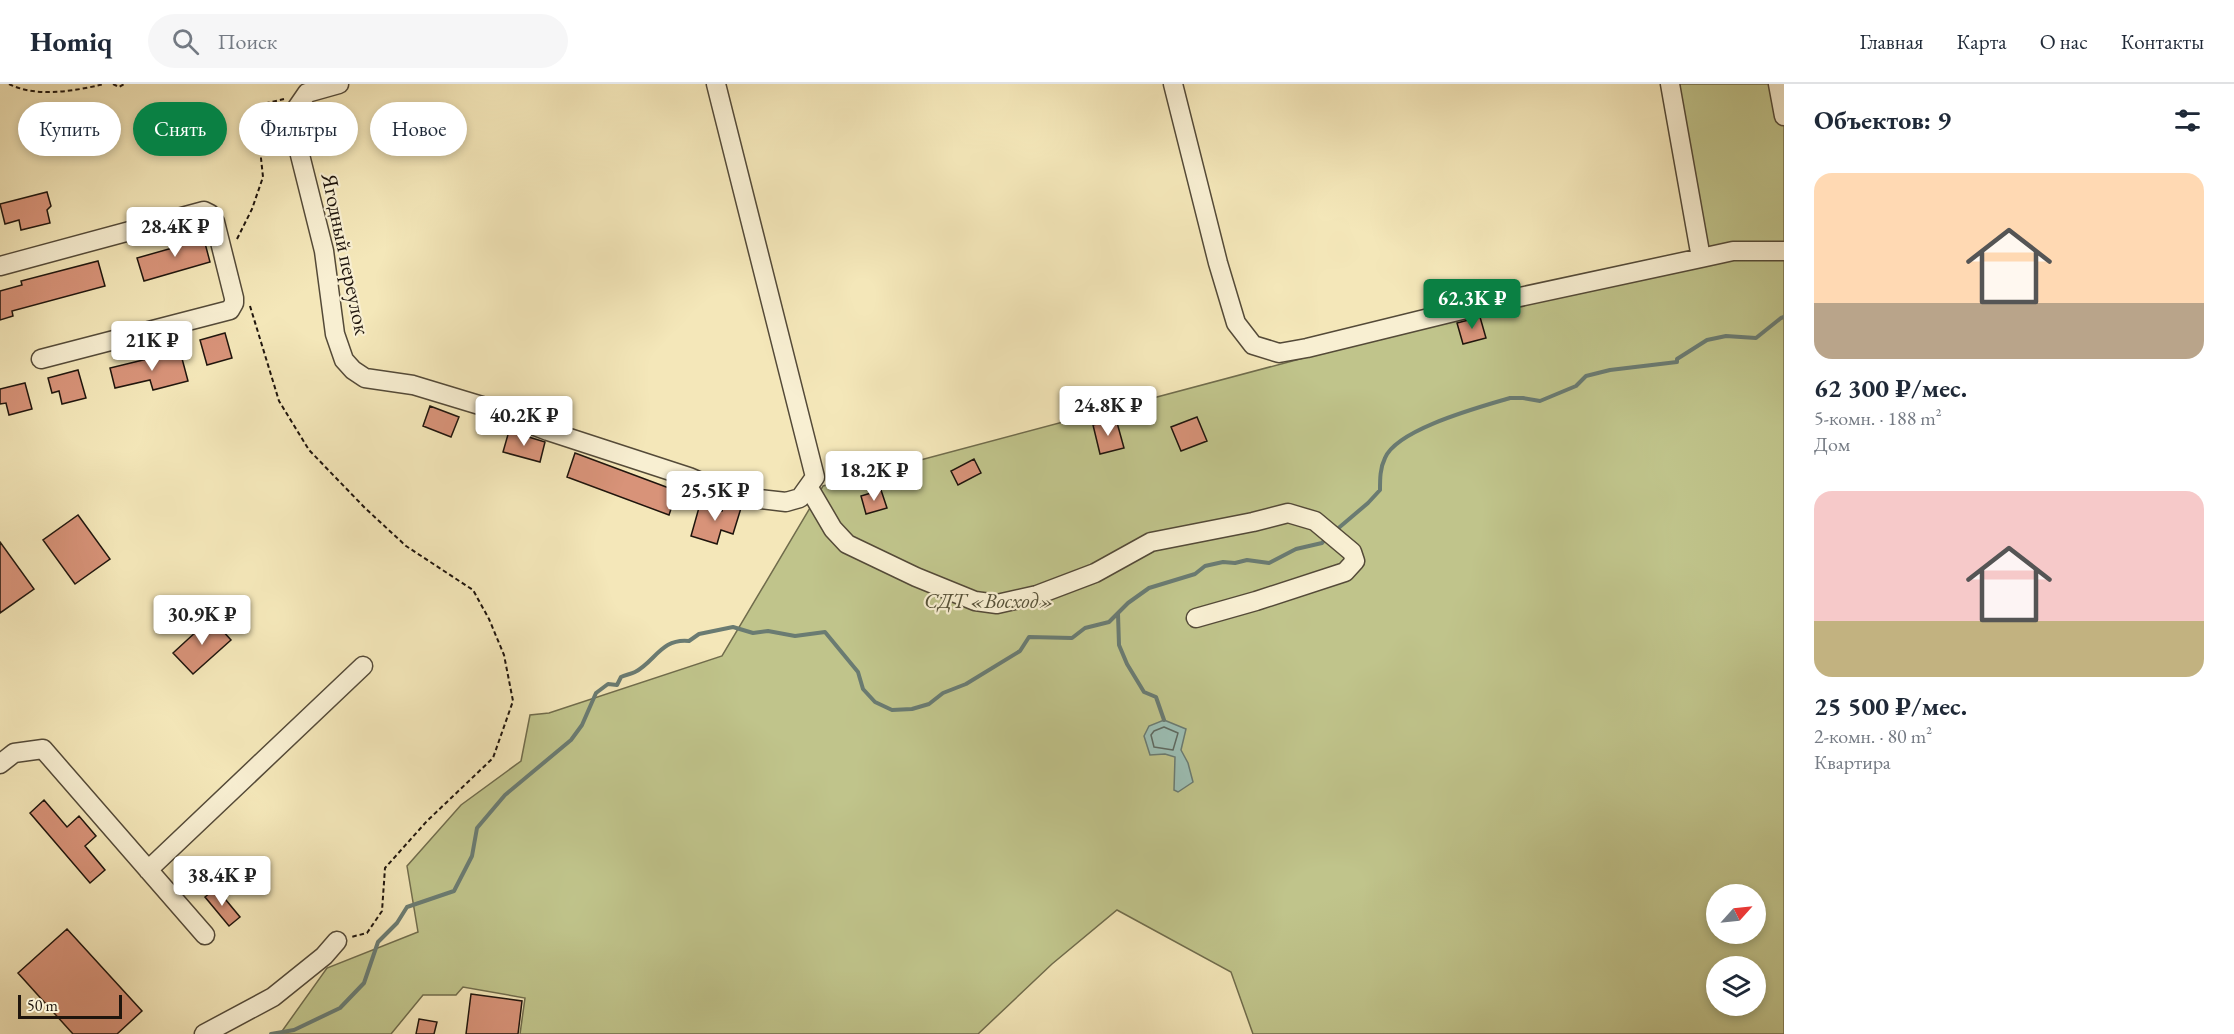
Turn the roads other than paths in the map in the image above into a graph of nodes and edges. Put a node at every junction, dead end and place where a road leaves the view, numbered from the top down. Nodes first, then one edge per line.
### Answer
1 (339, 84) edge
2 (716, 84) edge
3 (1173, 84) edge
4 (1670, 84) edge
5 (1778, 84) edge
6 (1784, 116) edge
7 (1784, 250) edge
8 (1701, 258) junction
9 (0, 266) edge
10 (41, 359) dead end
11 (809, 488) junction
12 (1196, 618) dead end
13 (363, 666) dead end
14 (0, 764) edge
15 (148, 870) junction
16 (205, 935) dead end
17 (337, 941) road end
18 (204, 1034) edge

1 - 11 street, Ягодный переулок
2 - 11 street
3 - 8 street
4 - 8 street
5 - 6 street
7 - 8 street
9 - 10 street
11 - 12 street
13 - 15 street
14 - 15 street
15 - 16 street
17 - 18 street

